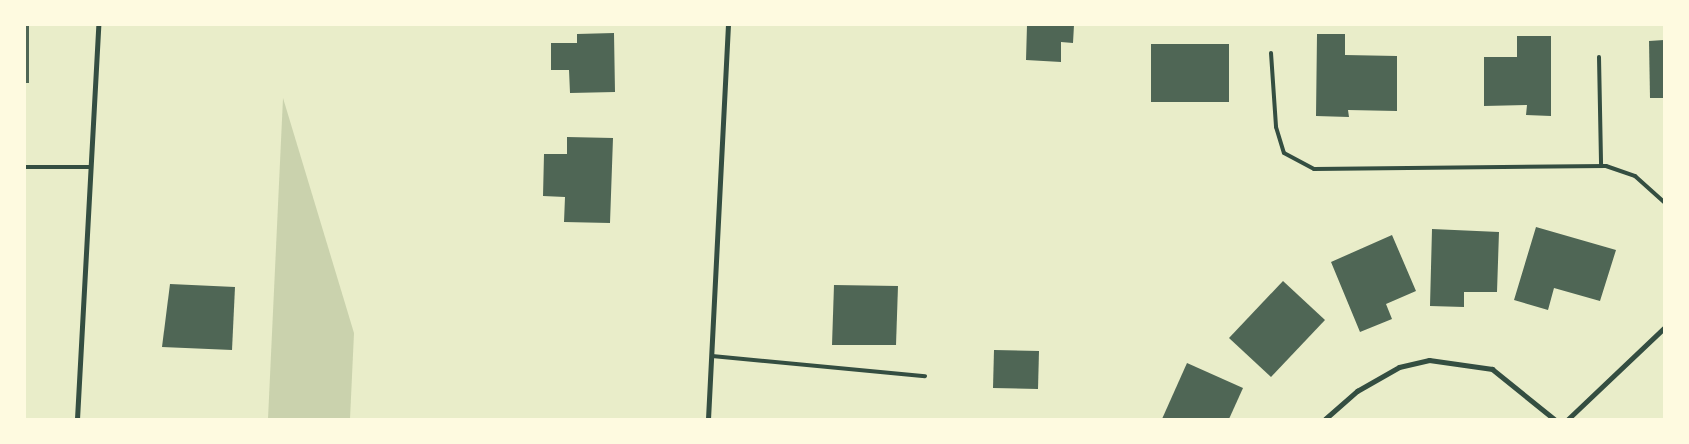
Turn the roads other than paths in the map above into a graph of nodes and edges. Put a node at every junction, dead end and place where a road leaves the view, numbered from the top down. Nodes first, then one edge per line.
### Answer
1 (98, 25) edge
2 (728, 25) edge
3 (1271, 53) dead end
4 (1599, 57) dead end
5 (1601, 166) junction
6 (25, 167) edge
7 (90, 167) junction
8 (1664, 202) edge
9 (1664, 328) edge
10 (712, 356) junction
11 (925, 376) dead end
12 (77, 419) edge
13 (708, 419) edge
14 (1325, 419) edge
15 (1554, 419) edge
16 (1568, 419) edge

1 - 7 street
2 - 10 street
3 - 5 lane
4 - 5 lane
5 - 8 lane
6 - 7 lane
7 - 12 street
9 - 16 street
10 - 11 lane
10 - 13 street
14 - 15 street

